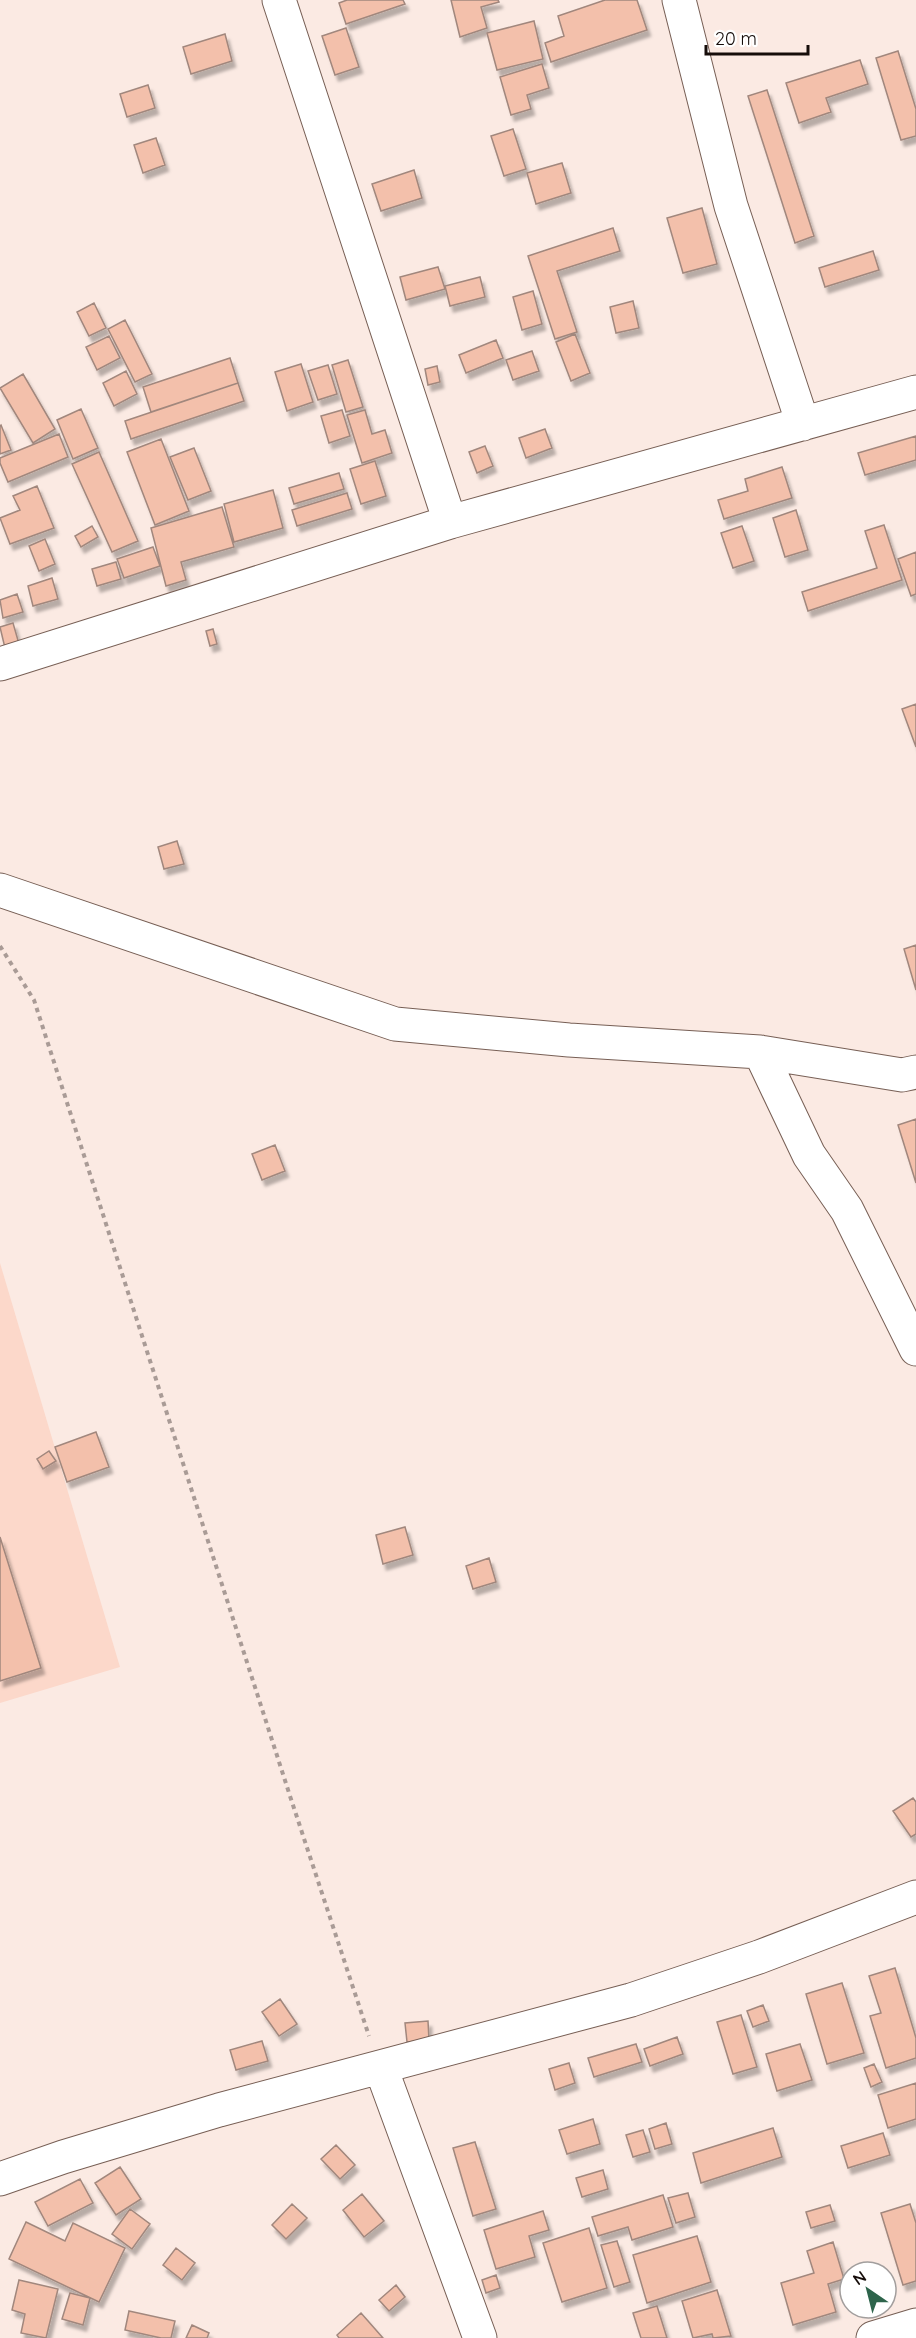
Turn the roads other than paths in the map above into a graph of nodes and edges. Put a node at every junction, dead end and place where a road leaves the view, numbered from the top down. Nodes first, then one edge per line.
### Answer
1 (279, 0) edge
2 (679, 0) edge
3 (916, 392) edge
4 (803, 424) junction
5 (450, 522) junction
6 (0, 664) edge
7 (0, 890) edge
8 (760, 1052) junction
9 (916, 1072) edge
10 (916, 1348) edge
11 (916, 1897) edge
12 (381, 2068) junction
13 (0, 2179) edge
14 (916, 2325) edge
15 (480, 2338) edge
16 (873, 2338) edge

1 - 5 street
2 - 4 street
3 - 4 street
4 - 5 street
5 - 6 street
7 - 8 street
8 - 9 street
8 - 10 street
11 - 12 street
12 - 13 street
12 - 15 street
14 - 16 street

